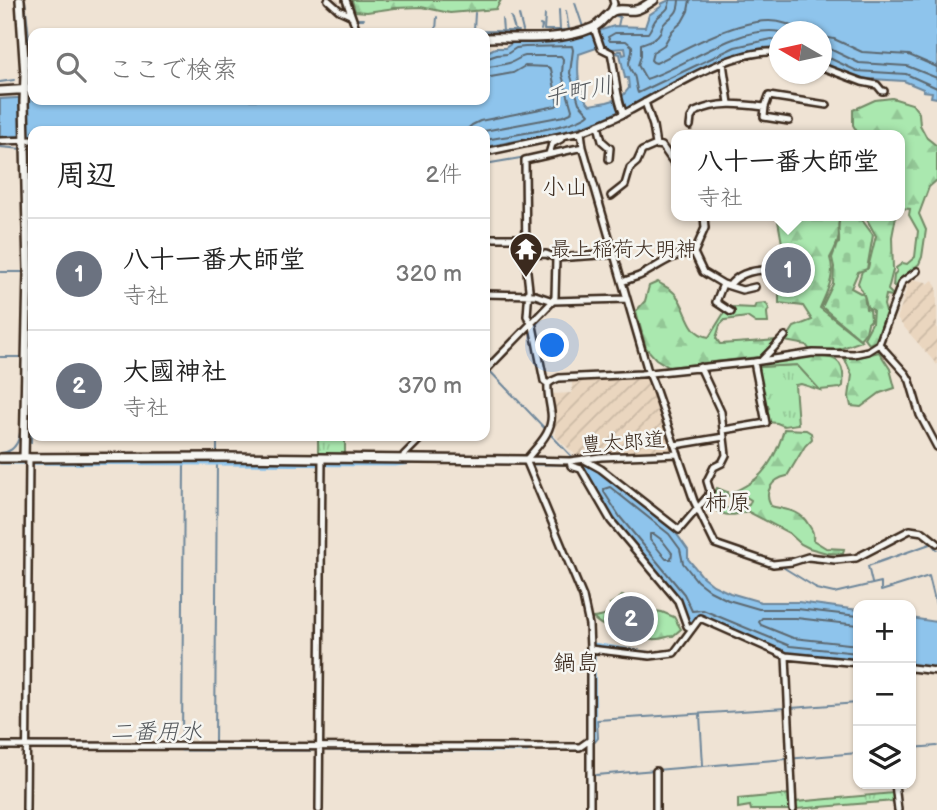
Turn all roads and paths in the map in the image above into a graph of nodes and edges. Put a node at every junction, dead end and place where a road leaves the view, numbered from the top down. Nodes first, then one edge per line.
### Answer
1 (20, 0) edge
2 (328, 0) edge
3 (346, 0) edge
4 (613, 0) edge
5 (654, 0) edge
6 (610, 13) junction
7 (350, 15) junction
8 (355, 28) edge
9 (594, 29) junction
10 (490, 38) edge
11 (769, 52) edge
12 (723, 63) junction
13 (832, 71) edge
14 (0, 91) edge
15 (28, 91) edge
16 (884, 91) dead end
17 (24, 92) junction
18 (645, 103) junction
19 (729, 103) junction
20 (827, 105) dead end
21 (765, 107) junction
22 (623, 112) junction
23 (789, 121) dead end
24 (598, 125) junction
25 (690, 125) dead end
26 (582, 132) junction
27 (566, 136) junction
28 (0, 141) edge
29 (27, 141) edge
30 (656, 145) junction
31 (583, 147) junction
32 (490, 151) edge
33 (549, 154) junction
34 (609, 159) dead end
35 (671, 159) edge
36 (28, 189) edge
37 (611, 195) dead end
38 (704, 221) edge
39 (490, 238) edge
40 (526, 238) junction
41 (694, 253) junction
42 (614, 254) junction
43 (526, 255) junction
44 (555, 258) junction
45 (767, 270) dead end
46 (916, 271) dead end
47 (622, 282) junction
48 (726, 285) junction
49 (755, 287) dead end
50 (490, 294) edge
51 (528, 295) junction
52 (627, 299) junction
53 (552, 300) junction
54 (731, 312) dead end
55 (530, 322) junction
56 (785, 336) dead end
57 (878, 344) junction
58 (762, 360) junction
59 (754, 362) junction
60 (490, 366) edge
61 (700, 367) junction
62 (650, 372) junction
63 (548, 384) junction
64 (724, 430) junction
65 (724, 438) junction
66 (28, 441) edge
67 (418, 441) edge
68 (675, 445) junction
69 (937, 447) edge
70 (678, 454) junction
71 (0, 458) edge
72 (322, 458) junction
73 (403, 459) junction
74 (28, 460) junction
75 (574, 461) junction
76 (527, 462) junction
77 (698, 509) junction
78 (937, 542) edge
79 (690, 628) junction
80 (592, 649) junction
81 (786, 656) junction
82 (853, 663) edge
83 (916, 669) edge
84 (937, 671) edge
85 (590, 740) junction
86 (0, 746) edge
87 (319, 746) junction
88 (26, 747) junction
89 (656, 771) dead end
90 (896, 789) edge
91 (26, 810) edge
92 (319, 810) edge
93 (590, 810) edge
94 (656, 810) edge
95 (793, 810) edge
96 (898, 810) edge

1 - 17 street
2 - 7 street
3 - 7 street
4 - 6 street
5 - 6 street
6 - 9 street
7 - 8 street
9 - 10 street
9 - 22 street
11 - 12 street
12 - 18 street
12 - 19 street
13 - 16 street
14 - 17 street
15 - 17 street
17 - 29 street
18 - 22 street
18 - 30 street
19 - 21 street
19 - 25 street
20 - 21 street
21 - 23 street
22 - 24 street
24 - 26 street
24 - 34 street
26 - 27 street
26 - 31 street
27 - 32 street
27 - 33 street
28 - 29 street
29 - 36 street
30 - 35 street
30 - 37 street
31 - 33 street
31 - 42 street
33 - 40 street
38 - 41 street
39 - 40 street
40 - 43 street
41 - 47 street
41 - 48 street
42 - 44 street
42 - 47 street
43 - 44 street
43 - 51 street
44 - 53 street
45 - 48 street
46 - 57 street
47 - 52 street
48 - 49 street
48 - 54 street
50 - 51 street
51 - 53 street
51 - 55 street
52 - 53 street
52 - 62 street
53 - 55 street
55 - 60 street
55 - 63 street
56 - 58 street
57 - 58 street
57 - 69 street
58 - 59 street
59 - 61 street
59 - 64 street
61 - 62 street
61 - 64 street
62 - 63 street
62 - 68 street
63 - 76 street
64 - 65 street
65 - 68 street
65 - 77 street
66 - 74 street
67 - 73 street
68 - 70 street
70 - 75 street, 豊太郎道
70 - 77 street
71 - 74 street
72 - 73 street
72 - 74 street
72 - 87 street
73 - 76 street
74 - 88 street
75 - 76 street, 豊太郎道
75 - 77 street
75 - 79 street
76 - 80 street
77 - 78 street
79 - 80 street
79 - 81 street
80 - 85 street
81 - 82 street
81 - 95 street
83 - 84 street
85 - 87 street
85 - 93 street
86 - 88 street
87 - 88 street
87 - 92 street
88 - 91 street
89 - 94 street
90 - 96 street

